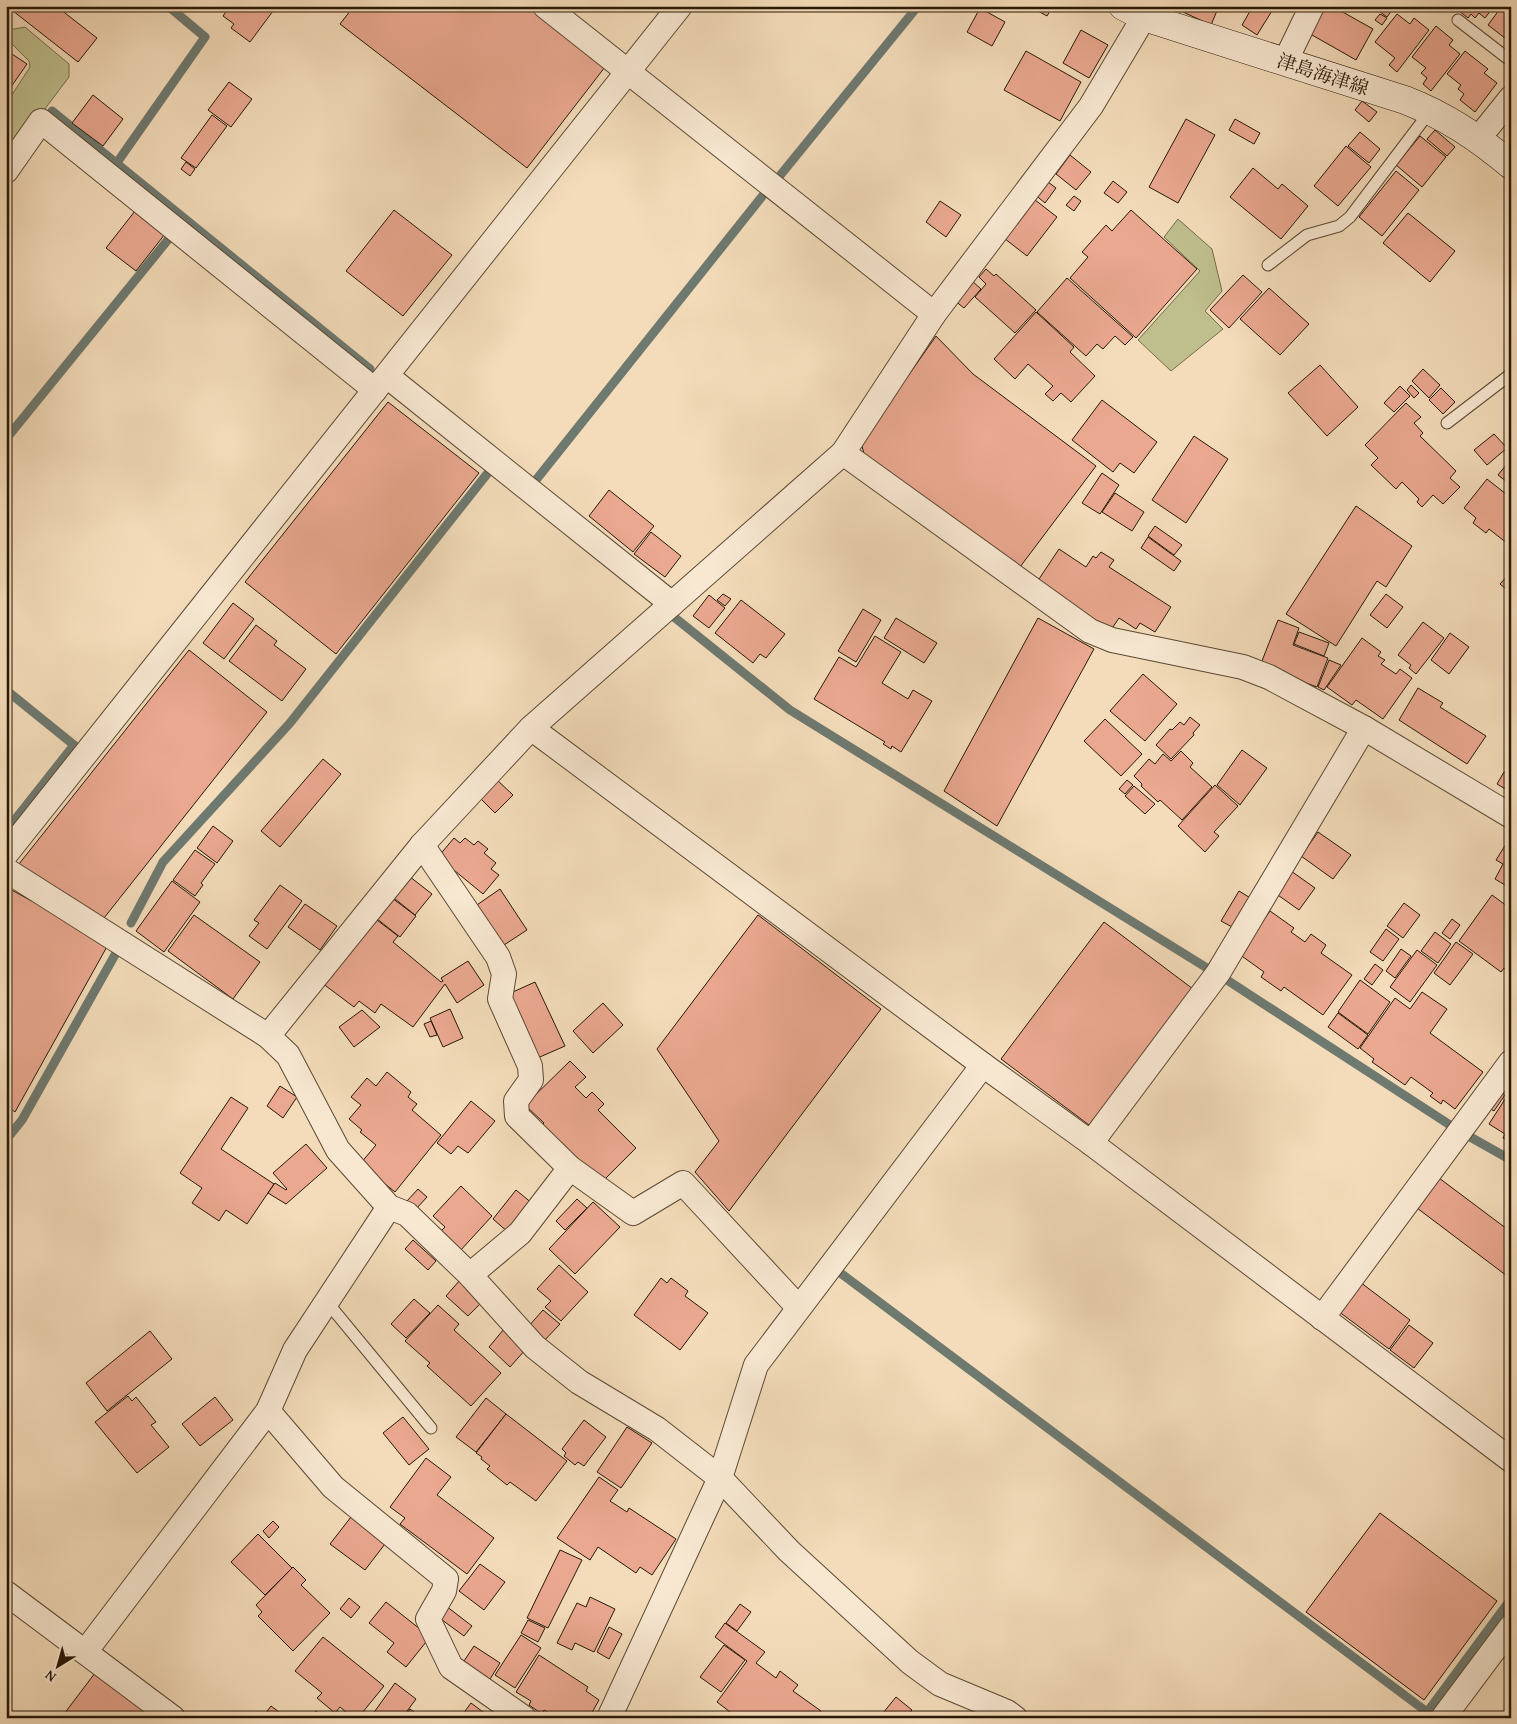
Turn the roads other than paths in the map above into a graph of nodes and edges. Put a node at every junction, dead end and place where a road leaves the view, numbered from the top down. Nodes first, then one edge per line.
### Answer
1 (545, 6) edge
2 (680, 6) edge
3 (1312, 6) edge
4 (1134, 12) edge
5 (1458, 20) dead end
6 (1511, 61) edge
7 (1285, 62) junction
8 (628, 72) junction
9 (1511, 98) edge
10 (1431, 110) junction
11 (1478, 139) junction
12 (1511, 165) edge
13 (6, 172) edge
14 (1268, 264) dead end
15 (934, 314) junction
16 (1511, 374) edge
17 (381, 383) junction
18 (1447, 423) dead end
19 (843, 453) junction
20 (672, 604) junction
21 (532, 728) junction
22 (1364, 728) junction
23 (1511, 816) edge
24 (422, 845) junction
25 (6, 854) edge
26 (6, 870) edge
27 (268, 1036) junction
28 (1511, 1062) edge
29 (983, 1065) junction
30 (1091, 1143) junction
31 (570, 1168) junction
32 (390, 1207) junction
33 (470, 1275) junction
34 (327, 1302) junction
35 (798, 1307) junction
36 (1322, 1318) junction
37 (268, 1411) junction
38 (431, 1428) dead end
39 (1511, 1460) edge
40 (720, 1478) junction
41 (6, 1593) edge
42 (1511, 1627) edge
43 (85, 1652) junction
44 (173, 1718) edge
45 (524, 1718) edge
46 (608, 1718) edge
47 (1015, 1718) edge
48 (1443, 1718) edge

1 - 8 street
2 - 8 street
3 - 7 street
4 - 7 main road, 津島海津線
4 - 15 street
5 - 6 lane
7 - 10 main road, 津島海津線
8 - 15 street
8 - 17 street
9 - 11 street
10 - 11 main road, 津島海津線
10 - 14 lane
11 - 12 main road, 津島海津線
13 - 17 street
15 - 19 street
16 - 18 lane
17 - 20 street
17 - 25 street
19 - 20 street
19 - 22 street
20 - 21 street
21 - 24 street
21 - 29 street
22 - 23 street
22 - 30 street
24 - 27 street
24 - 31 street
26 - 27 street
27 - 32 street
28 - 36 street
29 - 30 street
29 - 35 street
30 - 36 street
31 - 33 street
31 - 35 street
32 - 33 street
32 - 34 street
33 - 40 street
34 - 37 street
34 - 38 lane
35 - 40 street
36 - 39 street
37 - 43 street
37 - 45 street
40 - 46 street
40 - 47 street
41 - 43 street
42 - 48 street
43 - 44 street

